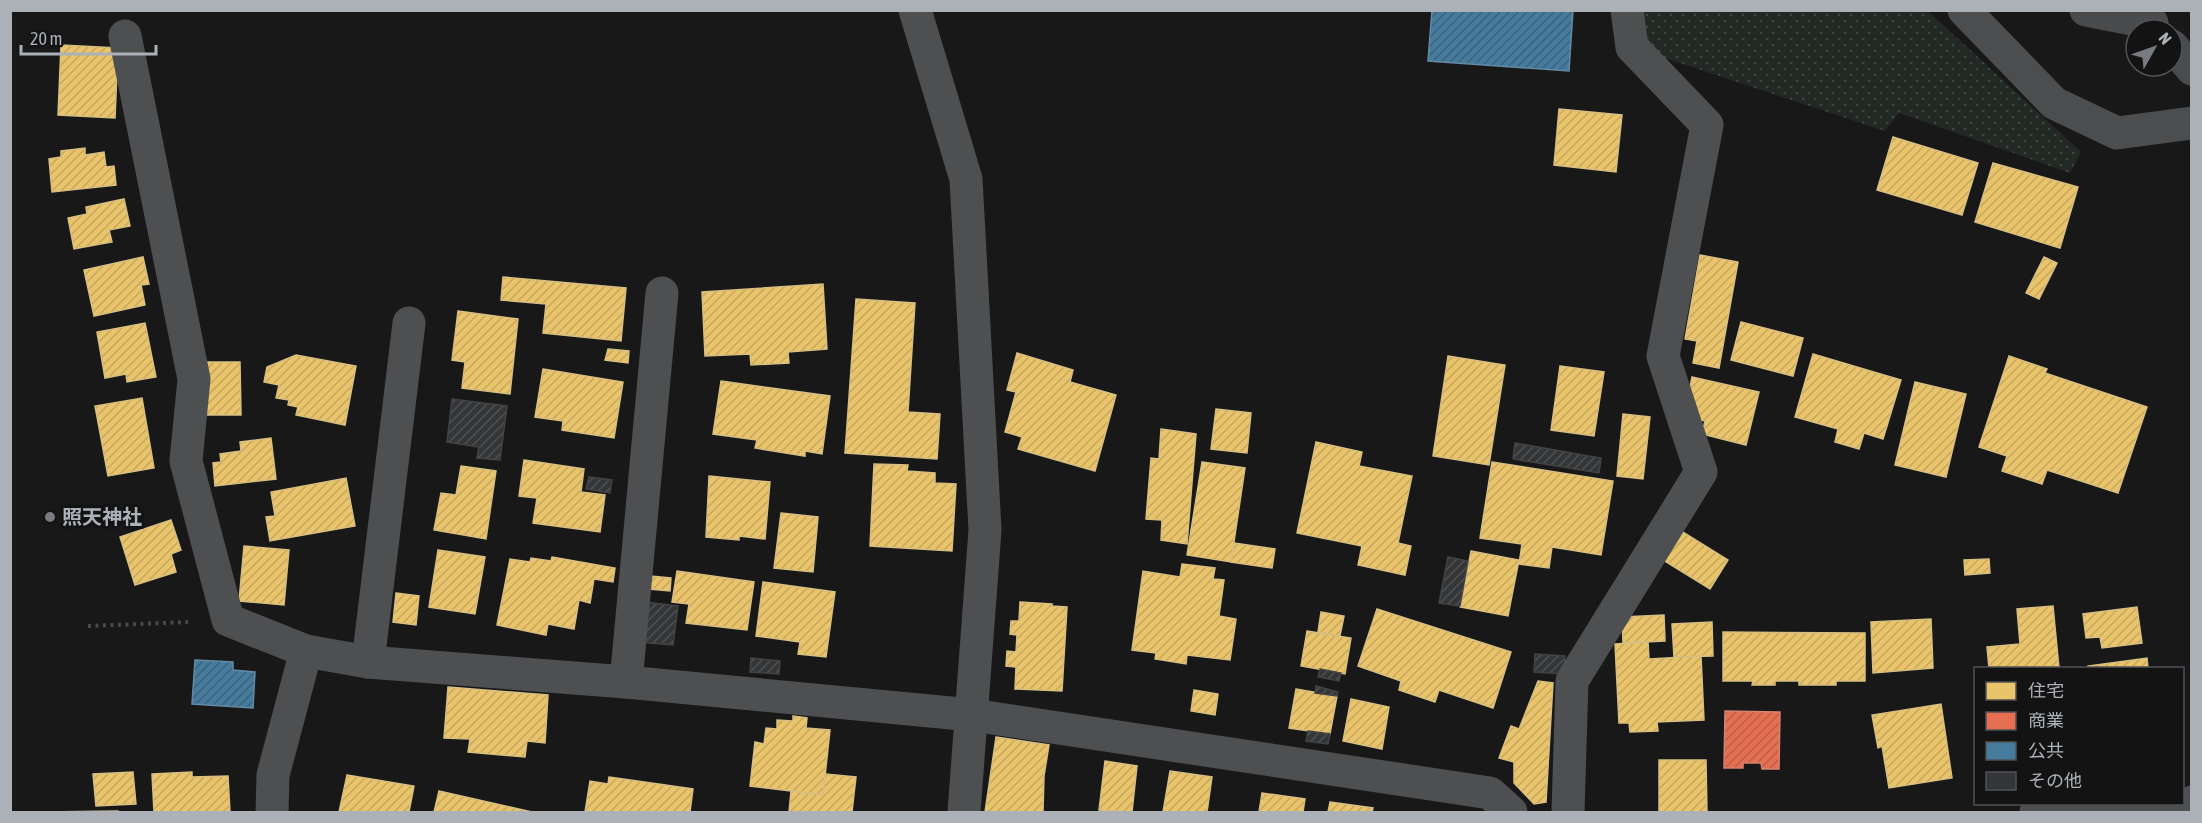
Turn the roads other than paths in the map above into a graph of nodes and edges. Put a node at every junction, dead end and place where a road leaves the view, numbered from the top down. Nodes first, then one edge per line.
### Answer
1 (915, 10) edge
2 (1627, 10) edge
3 (1964, 10) edge
4 (2086, 10) edge
5 (2124, 19) edge
6 (125, 36) dead end
7 (2192, 123) edge
8 (662, 293) dead end
9 (409, 322) dead end
10 (306, 651) junction
11 (368, 662) junction
12 (626, 682) junction
13 (972, 716) junction
14 (2192, 802) edge
15 (272, 813) edge
16 (963, 813) edge
17 (1511, 813) edge
18 (1568, 813) edge
19 (2036, 813) edge

1 - 13 street
2 - 18 street
3 - 7 street
4 - 5 highway
6 - 10 street
8 - 12 street
9 - 11 street
10 - 11 street
10 - 15 street
11 - 12 street
12 - 13 street
13 - 16 street
13 - 17 street
14 - 19 street

